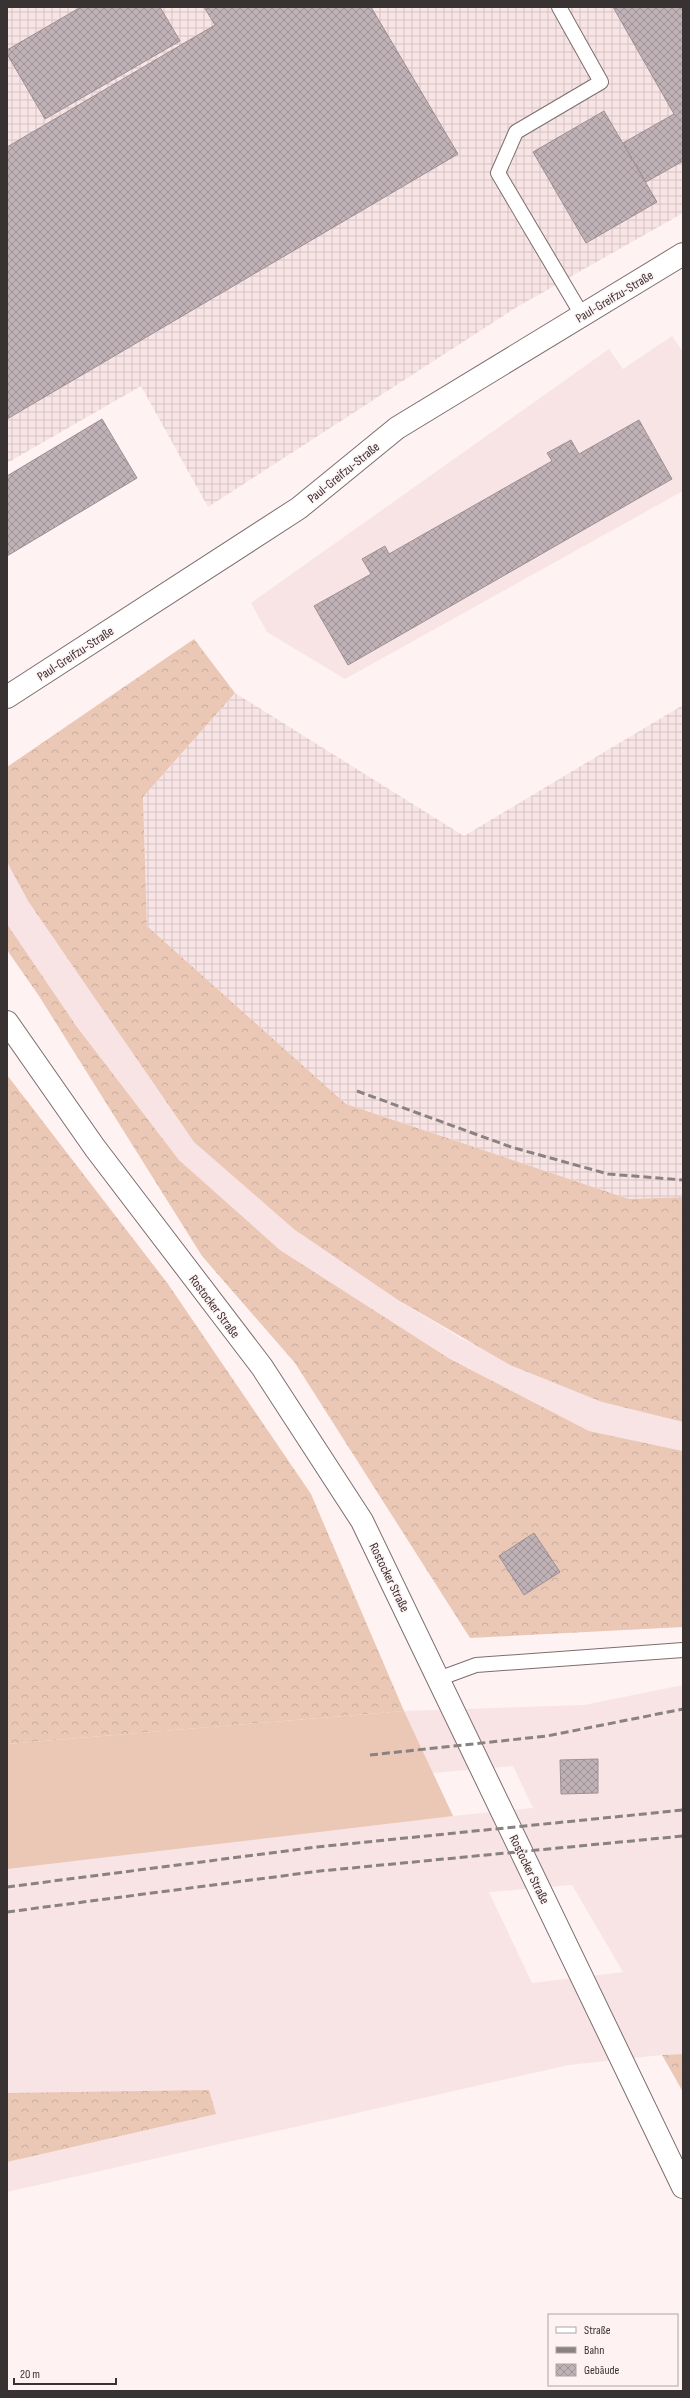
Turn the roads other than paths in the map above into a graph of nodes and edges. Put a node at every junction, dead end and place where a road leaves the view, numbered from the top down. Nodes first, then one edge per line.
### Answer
1 (559, 7) edge
2 (683, 254) edge
3 (582, 315) junction
4 (7, 697) edge
5 (7, 1022) edge
6 (683, 1650) edge
7 (438, 1679) junction
8 (683, 2187) edge

1 - 3 lane
2 - 3 street, Paul-Greifzu-Straße
3 - 4 street, Paul-Greifzu-Straße
5 - 7 street, Rostocker Straße
6 - 7 lane
7 - 8 street, Rostocker Straße

